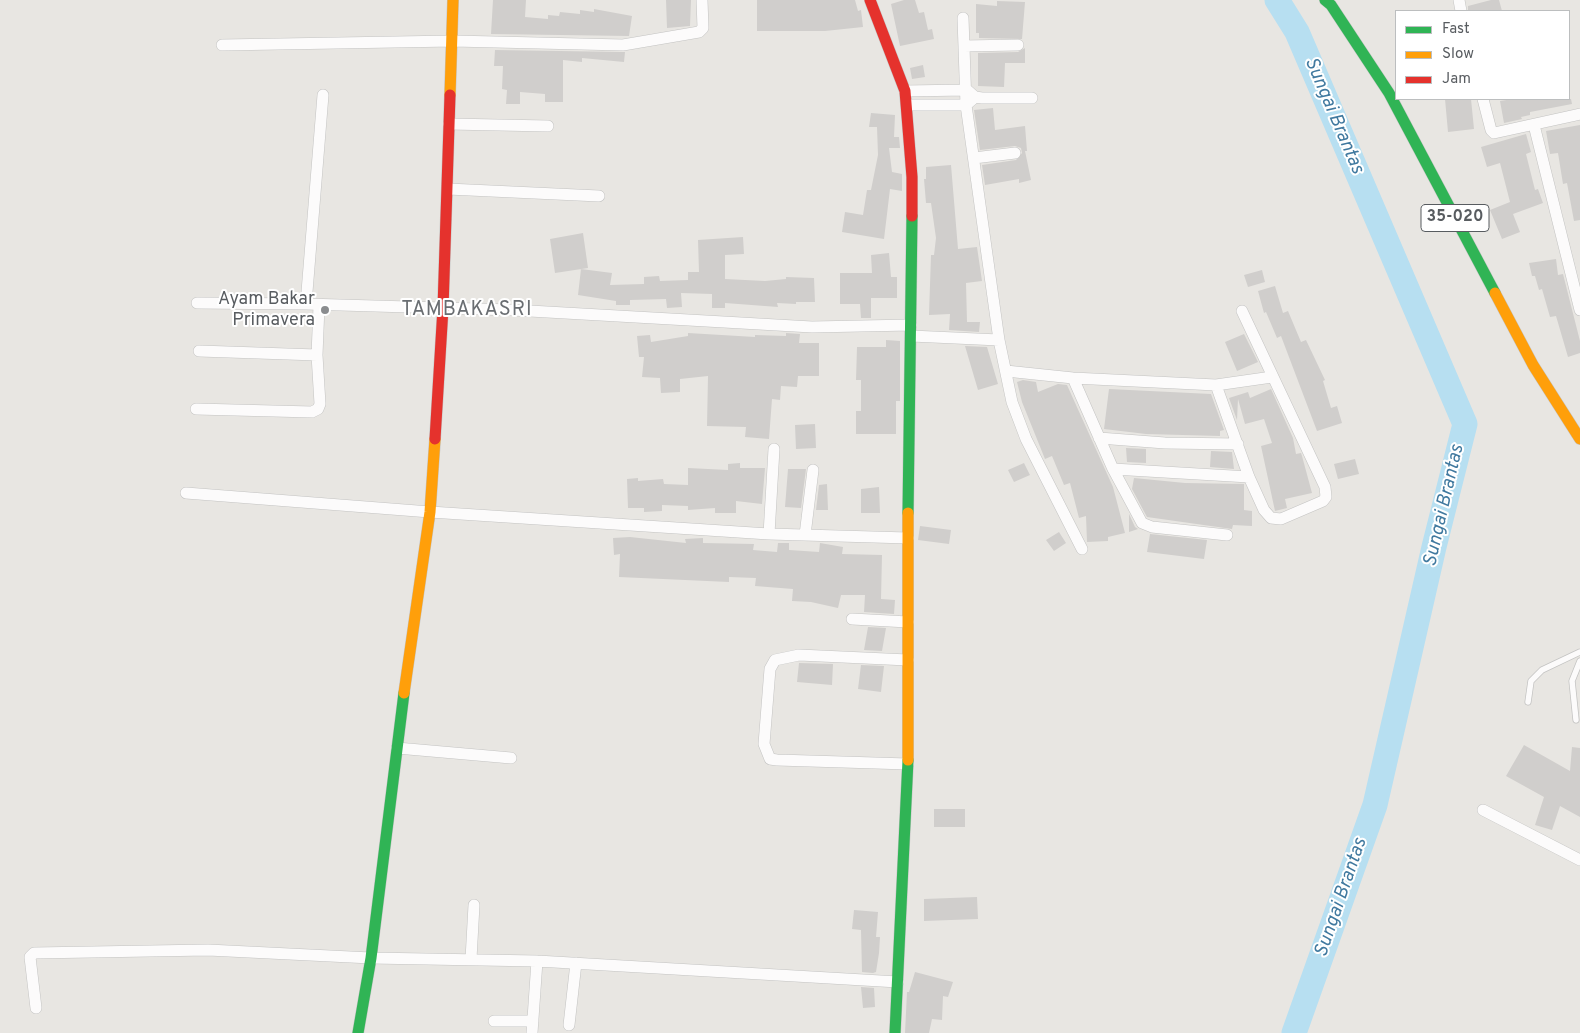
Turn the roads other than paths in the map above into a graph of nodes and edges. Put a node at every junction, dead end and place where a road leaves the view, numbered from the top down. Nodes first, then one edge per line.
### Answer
1 (453, 0) edge
2 (702, 0) edge
3 (870, 0) edge
4 (1325, 0) edge
5 (963, 18) dead end
6 (453, 41) junction
7 (222, 45) dead end
8 (1018, 45) dead end
9 (964, 46) junction
10 (905, 91) junction
11 (323, 95) dead end
12 (969, 98) junction
13 (1032, 98) dead end
14 (1483, 100) edge
15 (907, 104) junction
16 (1580, 114) edge
17 (449, 124) junction
18 (1534, 125) junction
19 (548, 126) dead end
20 (1015, 154) dead end
21 (974, 158) junction
22 (448, 189) junction
23 (599, 196) dead end
24 (197, 303) dead end
25 (306, 304) junction
26 (318, 306) junction
27 (443, 308) junction
28 (1580, 310) edge
29 (1242, 311) dead end
30 (911, 330) junction
31 (999, 340) junction
32 (199, 351) dead end
33 (317, 355) junction
34 (1006, 371) junction
35 (1272, 377) junction
36 (1073, 378) junction
37 (1216, 386) junction
38 (196, 409) dead end
39 (1099, 438) junction
40 (1580, 439) edge
41 (1238, 444) junction
42 (774, 449) dead end
43 (1113, 469) junction
44 (813, 470) dead end
45 (1249, 477) junction
46 (186, 493) dead end
47 (430, 512) junction
48 (769, 534) junction
49 (805, 535) junction
50 (1227, 535) dead end
51 (908, 538) junction
52 (1082, 549) dead end
53 (852, 619) dead end
54 (908, 622) junction
55 (1580, 652) edge
56 (908, 660) junction
57 (1580, 661) edge
58 (1528, 702) dead end
59 (1576, 720) dead end
60 (397, 748) junction
61 (511, 758) dead end
62 (908, 764) junction
63 (1483, 810) dead end
64 (1580, 860) edge
65 (474, 906) dead end
66 (371, 958) junction
67 (471, 959) junction
68 (537, 961) junction
69 (576, 963) junction
70 (898, 982) junction
71 (36, 1008) dead end
72 (494, 1021) dead end
73 (569, 1025) dead end
74 (533, 1027) edge
75 (358, 1033) edge
76 (895, 1033) edge

1 - 6 street
2 - 6 street
3 - 10 street
4 - 40 street, 35-020
5 - 9 street
6 - 7 street
6 - 17 street
8 - 9 street
9 - 12 street
10 - 12 street
10 - 15 street
11 - 25 street
12 - 13 street
12 - 15 street
12 - 21 street
14 - 18 street
15 - 30 street
16 - 18 street
17 - 19 street
17 - 22 street
18 - 28 street
20 - 21 street
21 - 31 street
22 - 23 street
22 - 27 street
24 - 25 street
25 - 26 street
26 - 27 street
26 - 33 street
27 - 30 street
27 - 47 street
29 - 35 street
30 - 31 street
30 - 51 street
31 - 34 street
32 - 33 street
33 - 38 street
34 - 36 street
34 - 52 street
35 - 37 street
35 - 45 street
36 - 37 street
36 - 39 street
37 - 41 street
39 - 41 street
39 - 43 street
41 - 45 street
42 - 48 street
43 - 45 street
43 - 50 street
44 - 49 street
46 - 47 street
47 - 48 street
47 - 60 street
48 - 49 street
49 - 51 street
51 - 54 street
53 - 54 street
54 - 56 street
55 - 58 lane
56 - 62 street
56 - 62 street
57 - 59 lane
60 - 61 street
60 - 66 street
62 - 70 street
63 - 64 street
65 - 67 street
66 - 67 street
66 - 71 street
66 - 75 street
67 - 68 street
68 - 69 street
68 - 74 street
69 - 70 street
69 - 73 street
70 - 76 street
72 - 74 street

